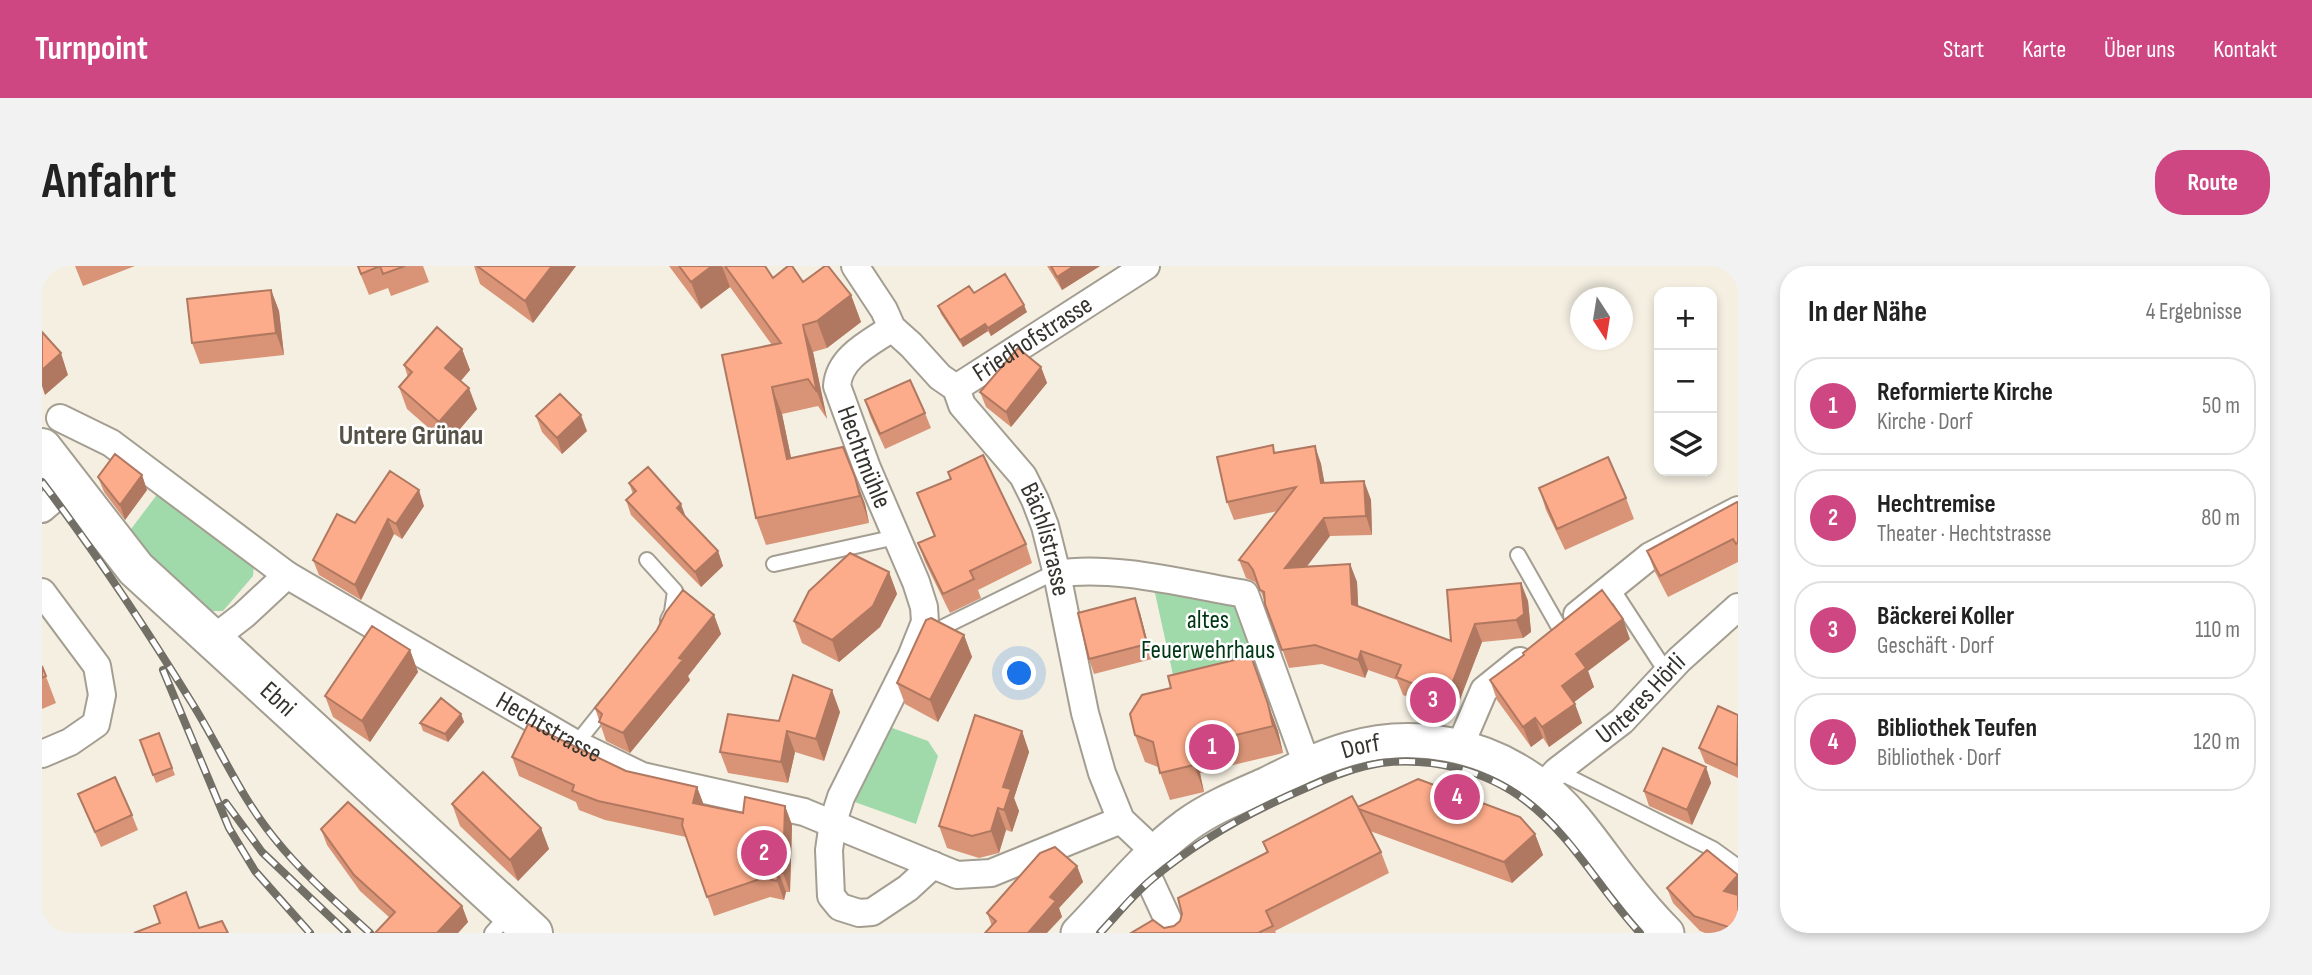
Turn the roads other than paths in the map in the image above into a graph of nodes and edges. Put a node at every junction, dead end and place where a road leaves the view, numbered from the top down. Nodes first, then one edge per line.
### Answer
1 (855, 266) edge
2 (1146, 266) edge
3 (892, 328) junction
4 (956, 388) junction
5 (51, 433) edge
6 (56, 497) edge
7 (1738, 510) edge
8 (896, 537) junction
9 (1518, 555) dead end
10 (647, 560) dead end
11 (774, 564) dead end
12 (1057, 573) junction
13 (287, 575) junction
14 (1611, 587) junction
15 (42, 592) edge
16 (1738, 607) edge
17 (1560, 629) junction
18 (662, 634) edge
19 (920, 638) junction
20 (213, 639) junction
21 (1667, 673) junction
22 (617, 694) edge
23 (576, 744) junction
24 (1460, 746) junction
25 (42, 754) edge
26 (1307, 765) junction
27 (1549, 779) junction
28 (1121, 820) junction
29 (833, 822) junction
30 (1148, 860) junction
31 (933, 865) junction
32 (1738, 867) edge
33 (512, 926) edge
34 (1078, 933) edge
35 (1174, 933) edge
36 (1667, 933) edge

1 - 3 street, Bächlistrasse
2 - 4 street, Friedhofstrasse
3 - 4 street, Bächlistrasse
3 - 8 street, Hechtmühle
4 - 12 street, Bächlistrasse
5 - 6 main road, Ebni
5 - 13 street, Hechtstrasse
6 - 20 main road, Ebni
7 - 14 street
8 - 11 lane
8 - 19 street, Hechtmühle
9 - 17 lane
10 - 18 lane
12 - 19 lane
12 - 26 street
12 - 28 street, Bächlistrasse
13 - 20 street
13 - 23 street, Hechtstrasse
14 - 17 street
14 - 21 lane
15 - 25 street
16 - 21 street, Unteres Hörli
17 - 24 street
19 - 29 street
20 - 33 main road, Ebni
21 - 27 street, Unteres Hörli
22 - 23 lane
23 - 29 street, Hechtstrasse
24 - 26 street, Dorf
24 - 27 street, Dorf
26 - 30 street, Dorf
27 - 32 lane
27 - 36 street, Dorf
28 - 30 street, Bächlistrasse
28 - 31 street, Hechtstrasse
29 - 31 street, Hechtstrasse
29 - 31 street
30 - 34 street, Dorf
30 - 35 street, Bächlistrasse

